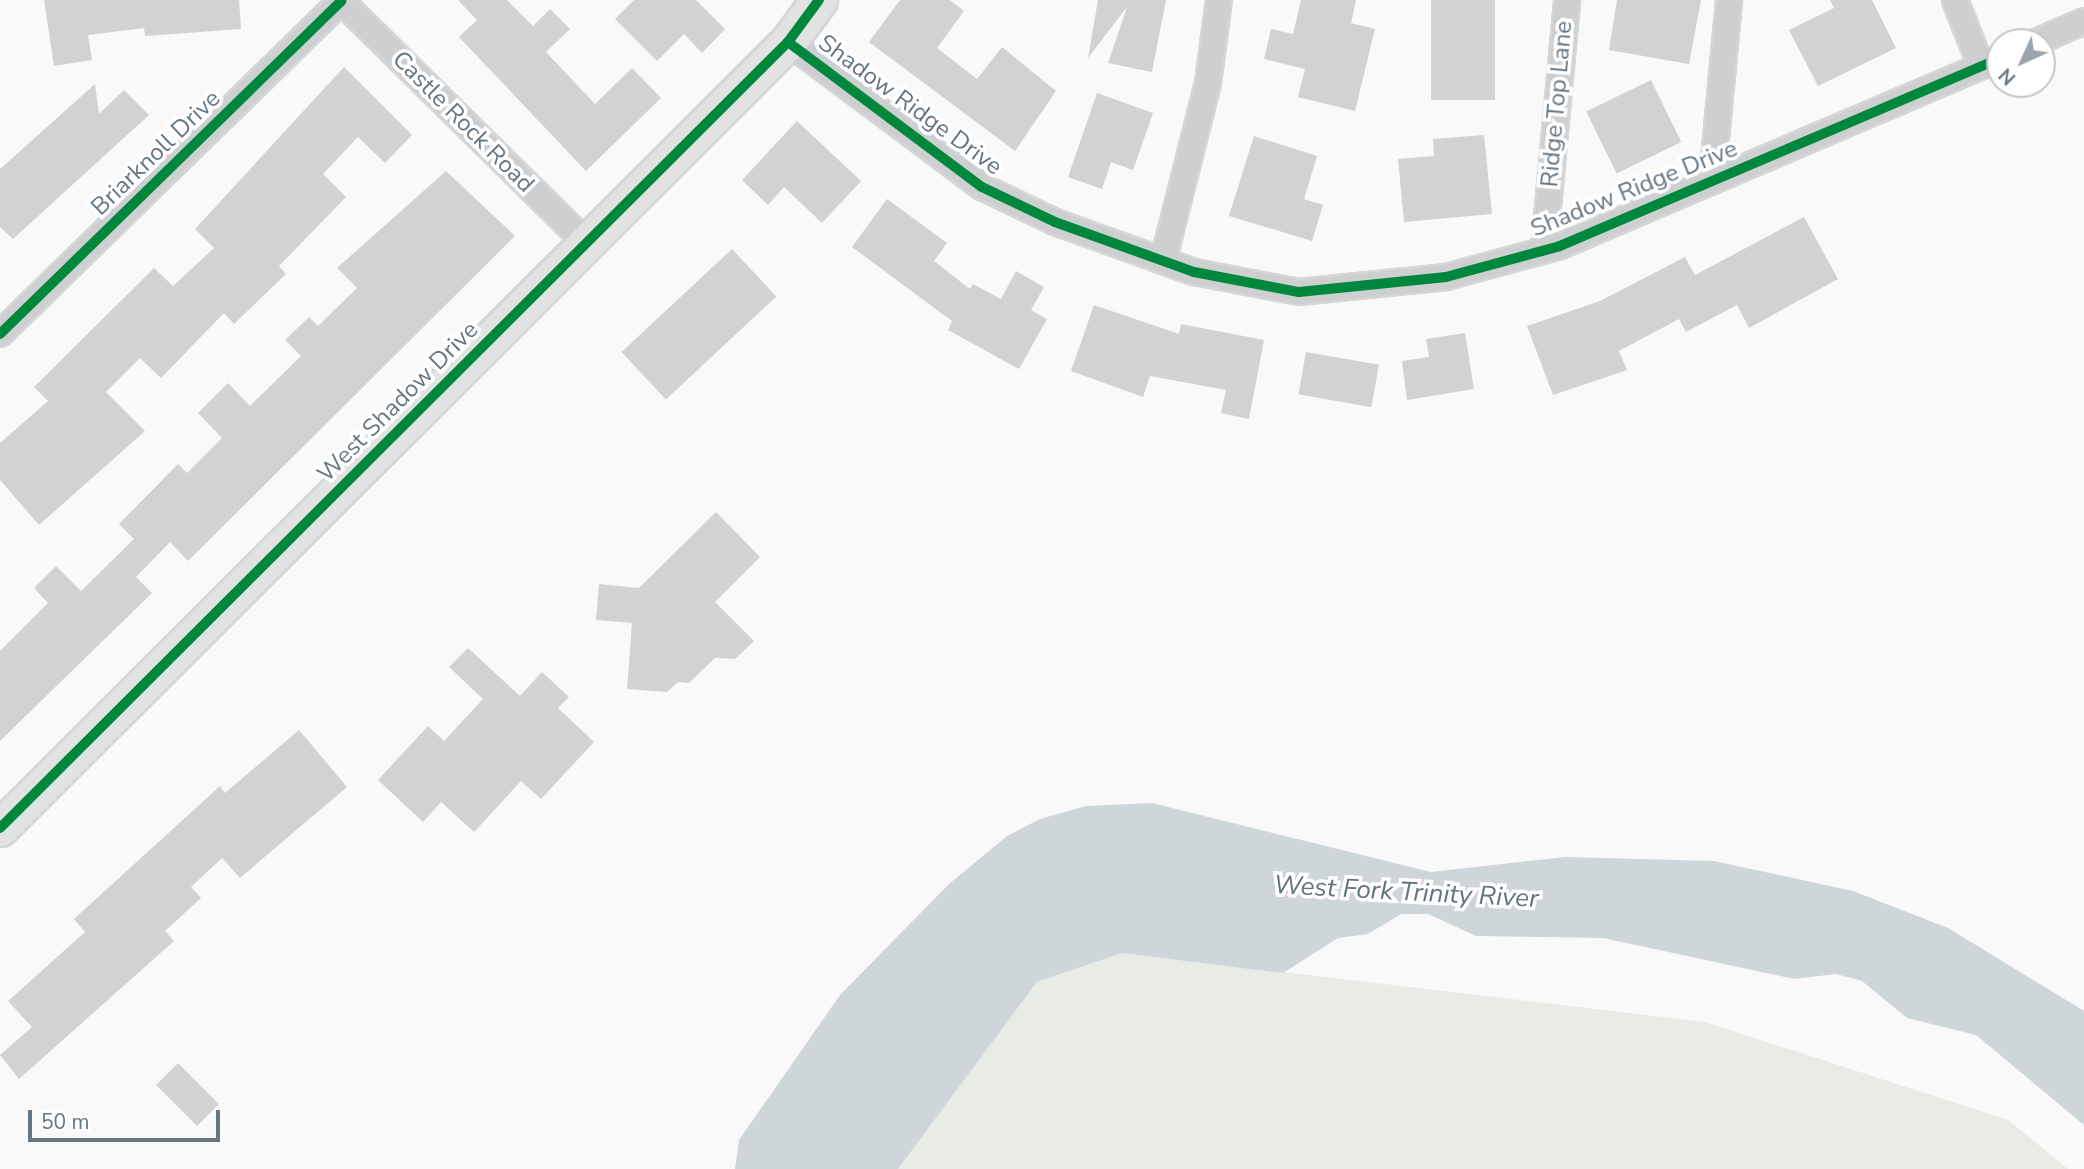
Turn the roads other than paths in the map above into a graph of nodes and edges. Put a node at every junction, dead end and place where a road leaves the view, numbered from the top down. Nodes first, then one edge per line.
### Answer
1 (819, 0) edge
2 (1219, 0) edge
3 (1567, 0) edge
4 (1729, 0) edge
5 (1955, 0) edge
6 (341, 1) edge
7 (2084, 21) edge
8 (2056, 33) edge
9 (788, 41) junction
10 (1986, 55) edge
11 (1986, 64) edge
12 (1712, 181) junction
13 (586, 243) junction
14 (1544, 250) junction
15 (1163, 261) junction
16 (0, 334) edge
17 (0, 828) edge

1 - 9 street, West Shadow Drive
2 - 15 street
3 - 14 street, Ridge Top Lane
4 - 12 street
5 - 10 street
6 - 13 street, Castle Rock Road
6 - 16 street, Briarknoll Drive
7 - 8 street
9 - 13 street, West Shadow Drive
9 - 15 street, Shadow Ridge Drive
11 - 12 street, Shadow Ridge Drive
12 - 14 street, Shadow Ridge Drive
13 - 17 street, West Shadow Drive
14 - 15 street, Shadow Ridge Drive

